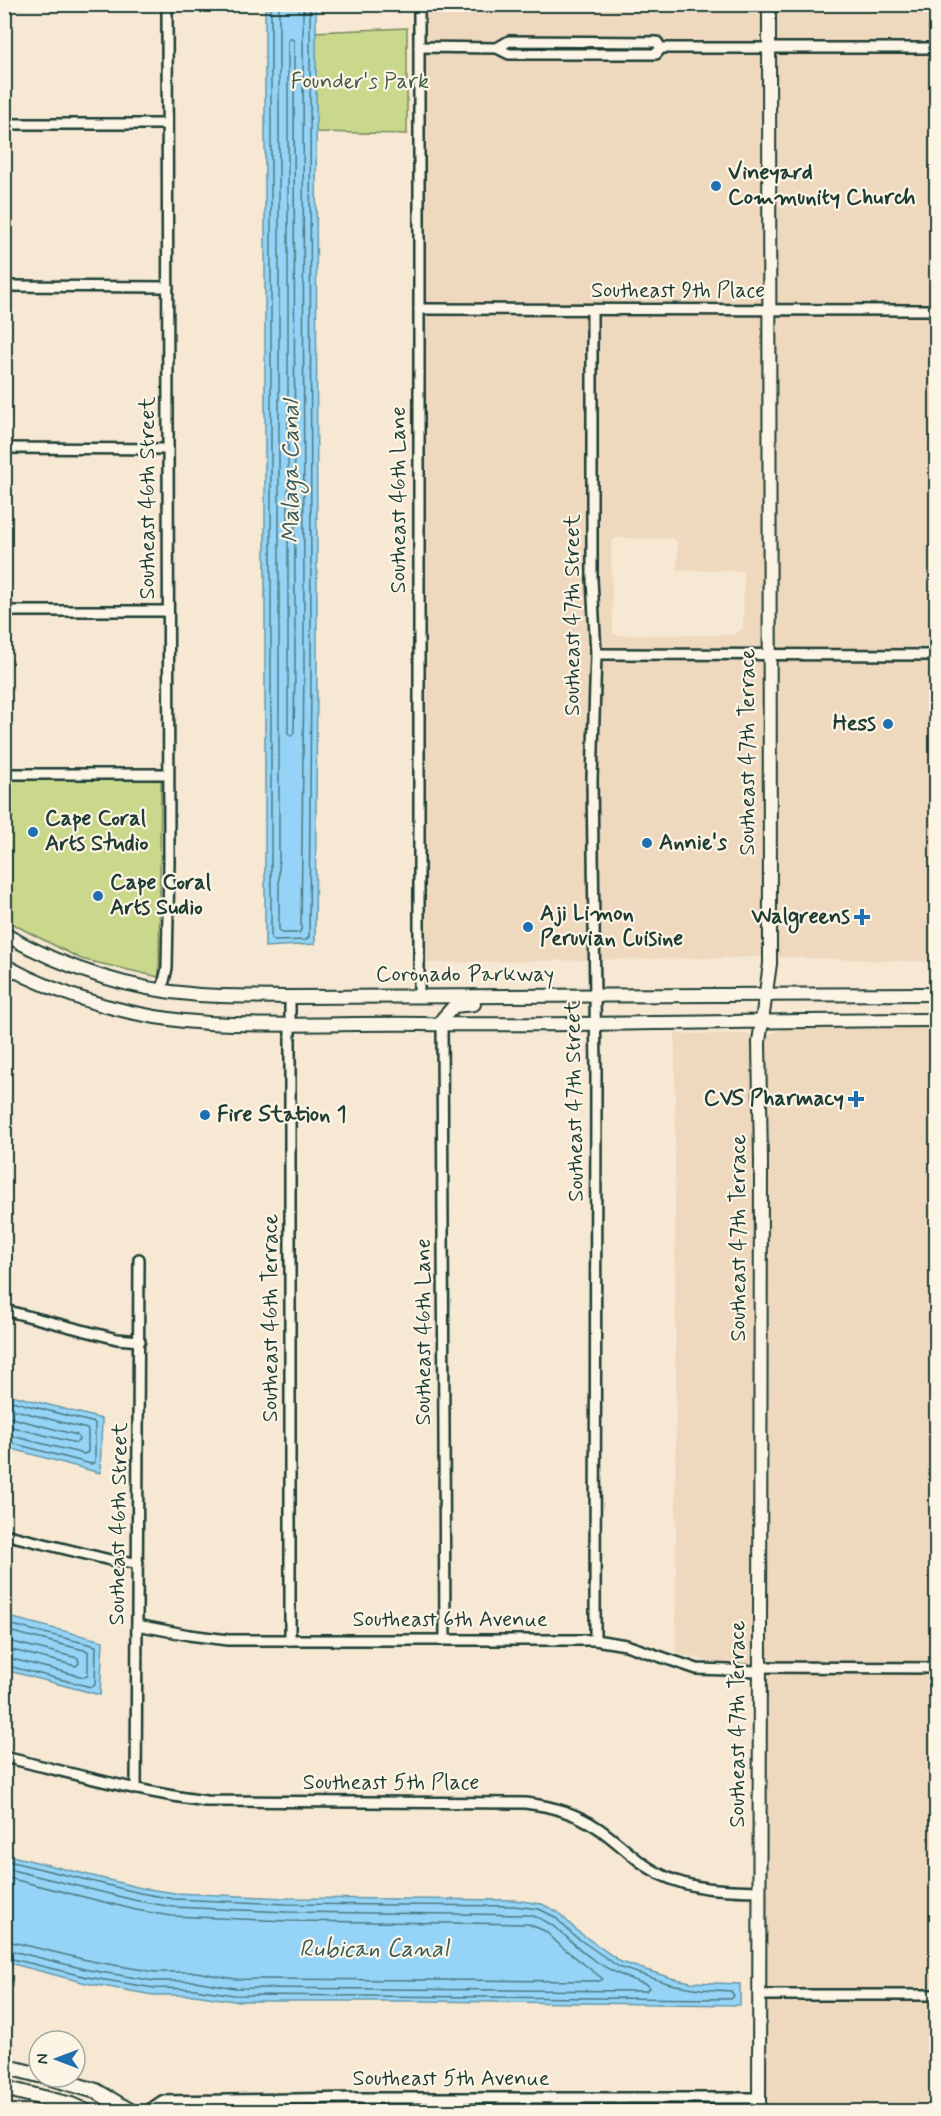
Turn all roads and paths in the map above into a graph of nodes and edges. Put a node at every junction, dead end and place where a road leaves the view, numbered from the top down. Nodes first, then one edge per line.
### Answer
1 (167, 4) edge
2 (419, 4) edge
3 (769, 4) edge
4 (419, 47) junction
5 (769, 48) junction
6 (936, 48) edge
7 (4, 124) edge
8 (167, 124) junction
9 (4, 286) edge
10 (168, 287) junction
11 (419, 309) junction
12 (770, 310) junction
13 (936, 310) edge
14 (592, 311) junction
15 (4, 448) edge
16 (168, 449) junction
17 (4, 611) edge
18 (168, 611) junction
19 (596, 654) junction
20 (770, 655) junction
21 (936, 655) edge
22 (4, 774) edge
23 (168, 774) junction
24 (4, 934) edge
25 (4, 966) edge
26 (162, 990) junction
27 (765, 994) junction
28 (936, 994) edge
29 (593, 995) junction
30 (419, 996) junction
31 (503, 996) junction
32 (290, 997) junction
33 (762, 1020) junction
34 (936, 1020) edge
35 (594, 1023) junction
36 (291, 1024) junction
37 (442, 1024) junction
38 (139, 1259) dead end
39 (4, 1310) edge
40 (140, 1341) junction
41 (4, 1534) edge
42 (138, 1563) junction
43 (137, 1625) junction
44 (290, 1640) junction
45 (445, 1640) junction
46 (595, 1640) junction
47 (936, 1668) edge
48 (759, 1669) junction
49 (4, 1757) edge
50 (136, 1789) junction
51 (759, 1891) junction
52 (759, 1995) junction
53 (936, 1995) edge
54 (4, 2066) edge
55 (27, 2072) edge
56 (4, 2088) edge
57 (87, 2088) edge
58 (759, 2098) junction
59 (87, 2112) edge
60 (132, 2112) edge
61 (146, 2112) edge
62 (759, 2112) edge

1 - 8 street, Southeast 46th Street
2 - 4 street, Southeast 46th Lane
3 - 5 street, Southeast 47th Terrace
4 - 5 street
4 - 11 street, Southeast 46th Lane
5 - 6 street
5 - 12 street, Southeast 47th Terrace
7 - 8 street
8 - 10 street, Southeast 46th Street
9 - 10 street
10 - 16 street, Southeast 46th Street
11 - 14 street, Southeast 9th Place
11 - 30 street, Southeast 46th Lane
12 - 13 street, Southeast 9th Place
12 - 14 street, Southeast 9th Place
12 - 20 street, Southeast 47th Terrace
14 - 19 street, Southeast 47th Street
15 - 16 street
16 - 18 street, Southeast 46th Street
17 - 18 street
18 - 23 street, Southeast 46th Street
19 - 20 street
19 - 29 street, Southeast 47th Street
20 - 21 street
20 - 27 street, Southeast 47th Terrace
22 - 23 street
23 - 26 street, Southeast 46th Street
24 - 26 street, Coronado Parkway
25 - 36 street
26 - 32 street, Coronado Parkway
27 - 28 street, Coronado Parkway
27 - 29 street, Coronado Parkway
27 - 33 street, Southeast 47th Terrace
29 - 31 street, Coronado Parkway
29 - 35 street, Southeast 47th Street
30 - 31 street, Coronado Parkway
30 - 32 street, Coronado Parkway
31 - 37 street
32 - 36 street, Southeast 46th Terrace
33 - 34 street
33 - 35 street
33 - 48 street, Southeast 47th Terrace
35 - 37 street
35 - 46 street, Southeast 47th Street
36 - 37 street
36 - 44 street, Southeast 46th Terrace
37 - 45 street, Southeast 46th Lane
38 - 40 street, Southeast 46th Street
39 - 40 street
40 - 42 street, Southeast 46th Street
41 - 42 street
42 - 43 street, Southeast 46th Street
43 - 44 street, Southeast 6th Avenue
43 - 50 street, Southeast 46th Street
44 - 45 street, Southeast 6th Avenue
45 - 46 street, Southeast 6th Avenue
46 - 48 street, Southeast 6th Avenue
47 - 48 street, Southeast 6th Avenue
48 - 51 street, Southeast 47th Terrace
49 - 50 street, Southeast 5th Place
50 - 51 street, Southeast 5th Place
51 - 52 street, Southeast 47th Terrace
52 - 53 street
52 - 58 street, Southeast 47th Terrace
54 - 55 main road
56 - 59 main road
57 - 60 main road
58 - 61 street, Southeast 5th Avenue
58 - 62 street, Southeast 47th Terrace

